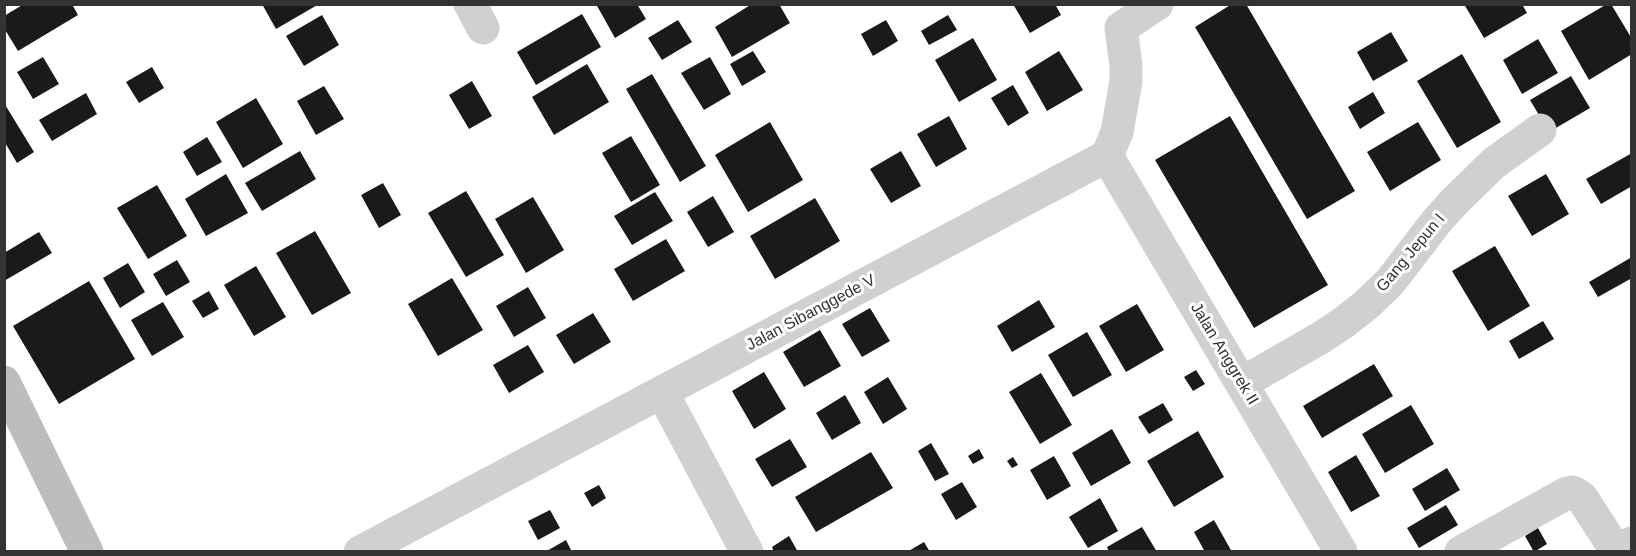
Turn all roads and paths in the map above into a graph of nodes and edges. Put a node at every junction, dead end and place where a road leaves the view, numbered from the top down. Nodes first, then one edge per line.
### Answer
1 (1157, 4) edge
2 (1114, 16) edge
3 (1540, 130) dead end
4 (1107, 156) junction
5 (4, 382) edge
6 (1242, 383) junction
7 (662, 392) junction
8 (1632, 543) edge
9 (87, 552) edge
10 (360, 552) edge
11 (747, 552) edge
12 (1341, 552) edge
13 (1461, 552) edge

1 - 2 street
2 - 4 street
3 - 6 street, Gang Jepun I
4 - 6 street, Jalan Anggrek II
4 - 7 street, Jalan Sibanggede V
5 - 9 main road
6 - 12 street, Jalan Anggrek II
7 - 10 street, Jalan Sibanggede V
7 - 11 street
8 - 13 street

